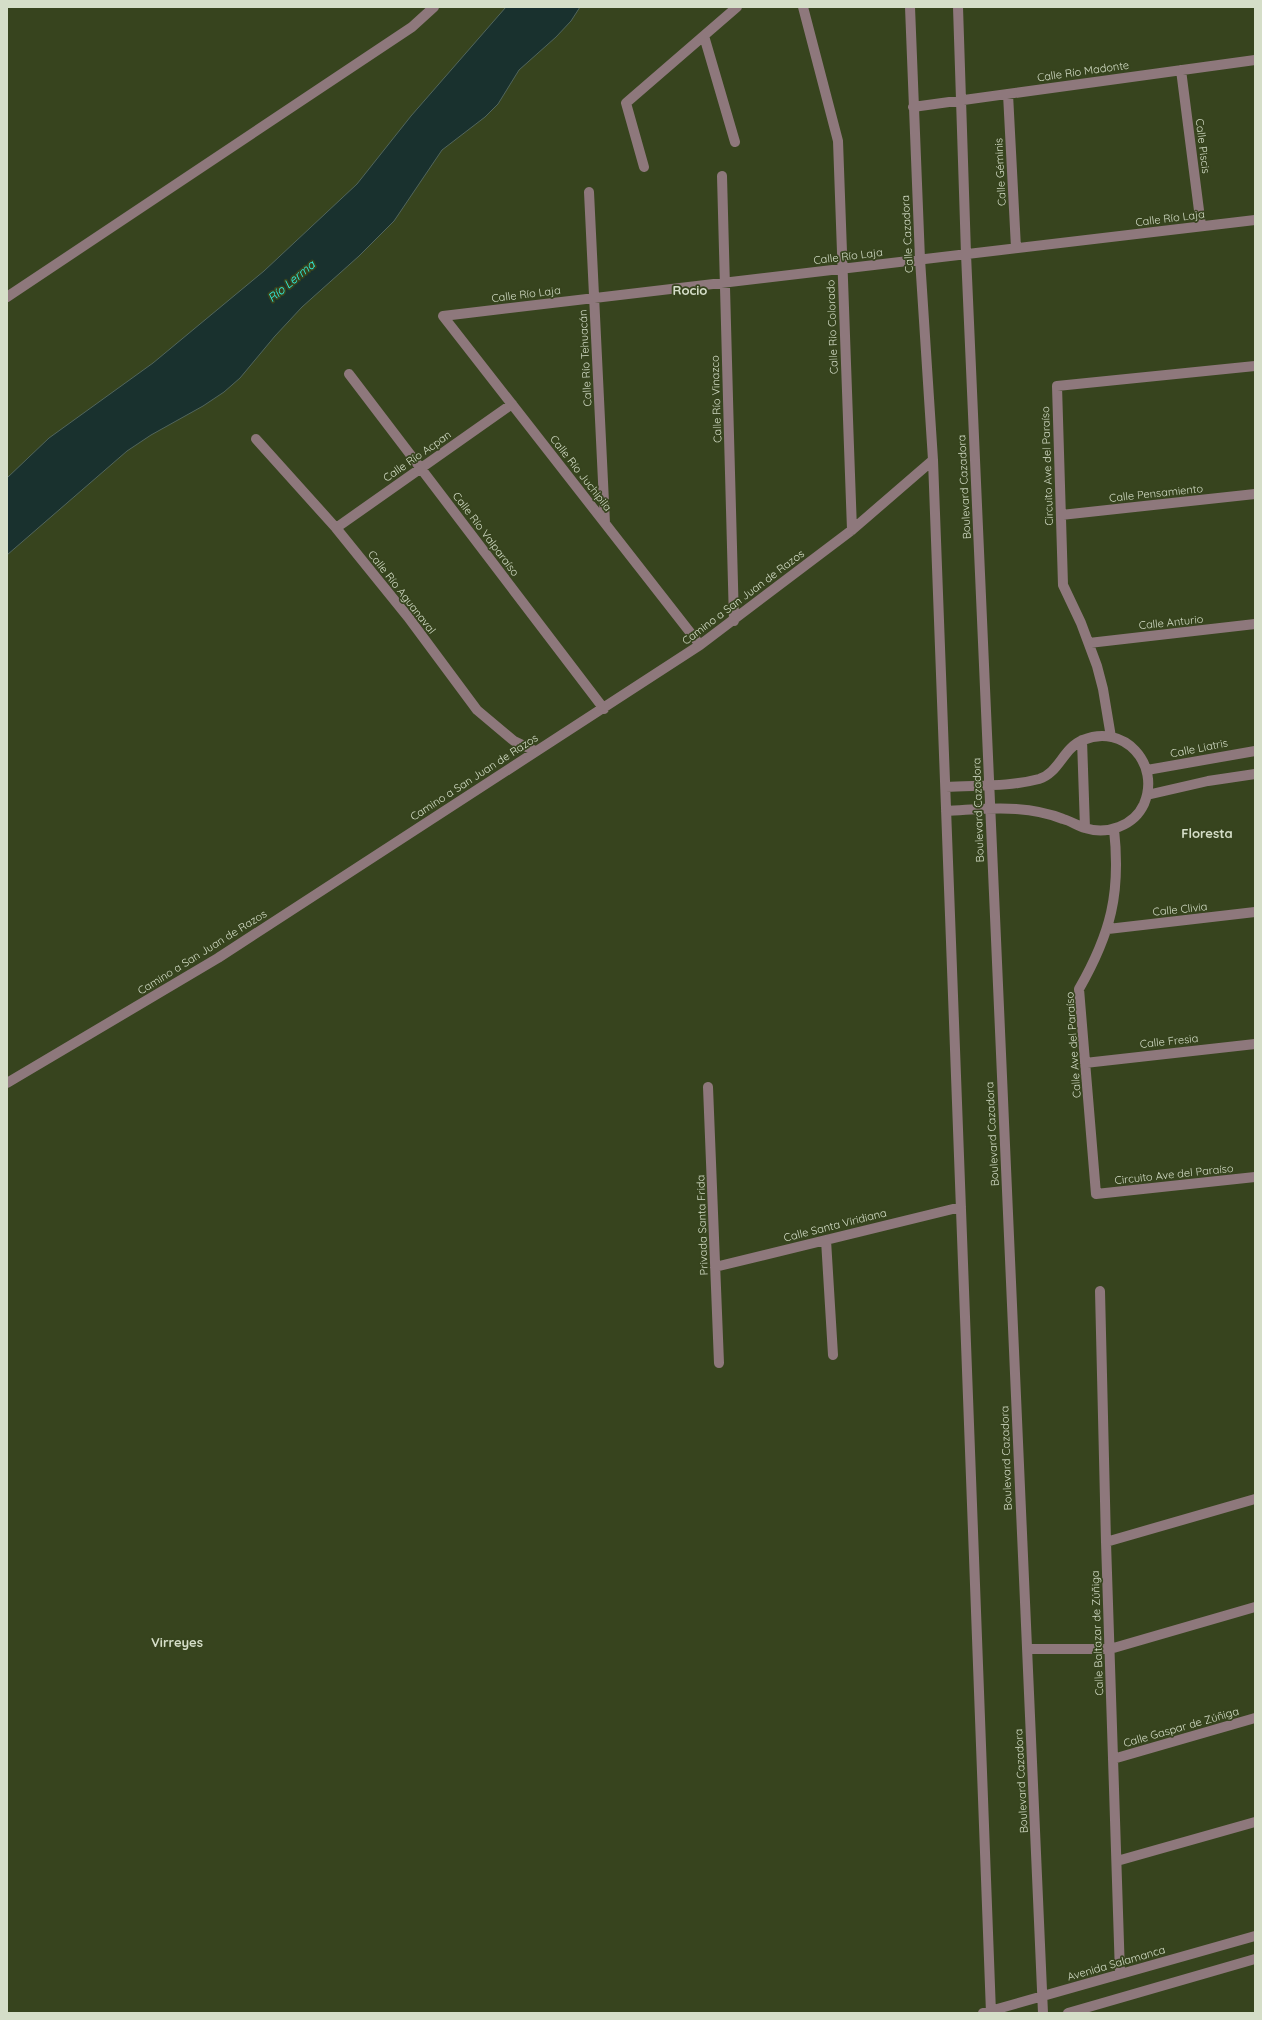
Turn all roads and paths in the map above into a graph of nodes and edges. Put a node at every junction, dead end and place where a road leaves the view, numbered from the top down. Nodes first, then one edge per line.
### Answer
1 (434, 7) edge
2 (737, 7) edge
3 (802, 7) edge
4 (910, 7) edge
5 (958, 7) edge
6 (704, 36) junction
7 (1255, 60) edge
8 (1181, 70) junction
9 (1008, 94) junction
10 (960, 101) junction
11 (914, 107) junction
12 (735, 142) dead end
13 (644, 167) dead end
14 (722, 176) dead end
15 (589, 192) dead end
16 (1255, 220) edge
17 (1201, 226) junction
18 (1016, 248) junction
19 (966, 254) junction
20 (920, 259) junction
21 (842, 269) junction
22 (725, 282) junction
23 (7, 297) edge
24 (594, 298) junction
25 (444, 316) joint
26 (1255, 366) edge
27 (349, 374) dead end
28 (512, 404) junction
29 (256, 439) dead end
30 (933, 460) junction
31 (421, 468) junction
32 (1255, 494) edge
33 (1061, 515) junction
34 (605, 523) junction
35 (336, 528) junction
36 (852, 530) junction
37 (734, 620) junction
38 (1255, 624) edge
39 (1089, 643) junction
40 (700, 645) junction
41 (604, 709) junction
42 (1111, 737) junction
43 (1082, 740) junction
44 (1255, 750) edge
45 (535, 751) junction
46 (1147, 770) junction
47 (1255, 774) edge
48 (989, 785) junction
49 (946, 787) junction
50 (1147, 795) junction
51 (990, 809) junction
52 (946, 811) junction
53 (1085, 828) junction
54 (1114, 829) junction
55 (1255, 912) edge
56 (1108, 929) junction
57 (1255, 1044) edge
58 (1085, 1062) junction
59 (7, 1083) edge
60 (708, 1087) dead end
61 (1255, 1177) edge
62 (1096, 1194) joint
63 (961, 1207) junction
64 (826, 1240) junction
65 (716, 1268) junction
66 (1100, 1291) dead end
67 (833, 1355) dead end
68 (720, 1363) dead end
69 (1255, 1499) edge
70 (1106, 1542) junction
71 (1255, 1607) edge
72 (1027, 1649) junction
73 (1110, 1649) junction
74 (1255, 1718) edge
75 (1113, 1759) junction
76 (1255, 1822) edge
77 (1117, 1861) junction
78 (1255, 1936) edge
79 (1255, 1959) edge
80 (1120, 1974) junction
81 (1042, 1996) junction
82 (988, 2012) edge
83 (1043, 2013) edge
84 (1068, 2013) edge

1 - 23 street
2 - 6 street
3 - 21 street, Calle Río Colorado
4 - 11 street, Calle Cazadora
5 - 10 street
6 - 12 street
6 - 13 street
7 - 8 street, Calle Río Madonte
8 - 9 street, Calle Río Madonte
8 - 17 street, Calle Piscis
9 - 10 street, Calle Río Madonte
9 - 18 street, Calle Géminis
10 - 11 street, Calle Río Madonte
10 - 19 street
11 - 20 street, Calle Cazadora
14 - 22 street, Calle Río Vinazco
15 - 24 street, Calle Río Tehuacán
16 - 17 street, Calle Río Laja
17 - 18 street, Calle Río Laja
18 - 19 street, Calle Río Laja
19 - 20 street, Calle Río Laja
19 - 48 street, Boulevard Cazadora
20 - 21 street, Calle Río Laja
20 - 30 street, Calle Cazadora
21 - 22 street, Calle Río Laja
21 - 36 street, Calle Río Colorado
22 - 24 street, Calle Río Laja
22 - 37 street, Calle Río Vinazco
24 - 25 street, Calle Río Laja
24 - 34 street, Calle Río Tehuacán
25 - 28 street, Calle Río Juchipila
26 - 33 street, Circuito Ave del Paraíso
27 - 31 street, Calle Río Valparaíso
28 - 31 street, Calle Río Acpan
28 - 34 street, Calle Río Juchipila
29 - 35 street, Calle Río Aguanaval
30 - 36 street, Camino a San Juan de Razos
30 - 49 street
31 - 35 street, Calle Río Acpan
31 - 41 street, Calle Río Valparaíso
32 - 33 street, Calle Pensamiento
33 - 39 street, Circuito Ave del Paraíso
34 - 40 street, Calle Río Juchipila
35 - 45 street, Calle Río Aguanaval
36 - 37 street, Camino a San Juan de Razos
37 - 40 street, Camino a San Juan de Razos
38 - 39 street, Calle Anturio
39 - 42 street, Circuito Ave del Paraíso
40 - 41 street, Camino a San Juan de Razos
41 - 45 street, Camino a San Juan de Razos
42 - 43 street
42 - 46 street
43 - 48 street
43 - 53 street
44 - 46 street, Calle Liatris
45 - 59 street, Camino a San Juan de Razos
46 - 50 street
47 - 50 street
48 - 49 street
48 - 51 street, Boulevard Cazadora
49 - 52 street
50 - 54 street
51 - 52 street
51 - 53 street
51 - 72 street, Boulevard Cazadora
52 - 63 street
53 - 54 street
54 - 56 street, Calle Ave del Paraíso
55 - 56 street, Calle Clivia
56 - 58 street, Calle Ave del Paraíso
57 - 58 street, Calle Fresia
58 - 62 street, Calle Ave del Paraíso
60 - 65 street, Privada Santa Frida
61 - 62 street, Circuito Ave del Paraíso
63 - 64 street, Calle Santa Viridiana
63 - 82 street
64 - 65 street, Calle Santa Viridiana
64 - 67 street
65 - 68 street, Privada Santa Frida
66 - 70 street, Calle Baltazar de Zúñiga
69 - 70 street
70 - 73 street, Calle Baltazar de Zúñiga
71 - 73 street
72 - 73 street
72 - 81 street, Boulevard Cazadora
73 - 75 street, Calle Baltazar de Zúñiga
74 - 75 street, Calle Gaspar de Zúñiga
75 - 77 street, Calle Baltazar de Zúñiga
76 - 77 street
77 - 80 street, Calle Baltazar de Zúñiga
78 - 80 street, Avenida Salamanca
79 - 84 street
80 - 81 street, Avenida Salamanca
81 - 82 street, Avenida Salamanca
81 - 83 street, Boulevard Cazadora

